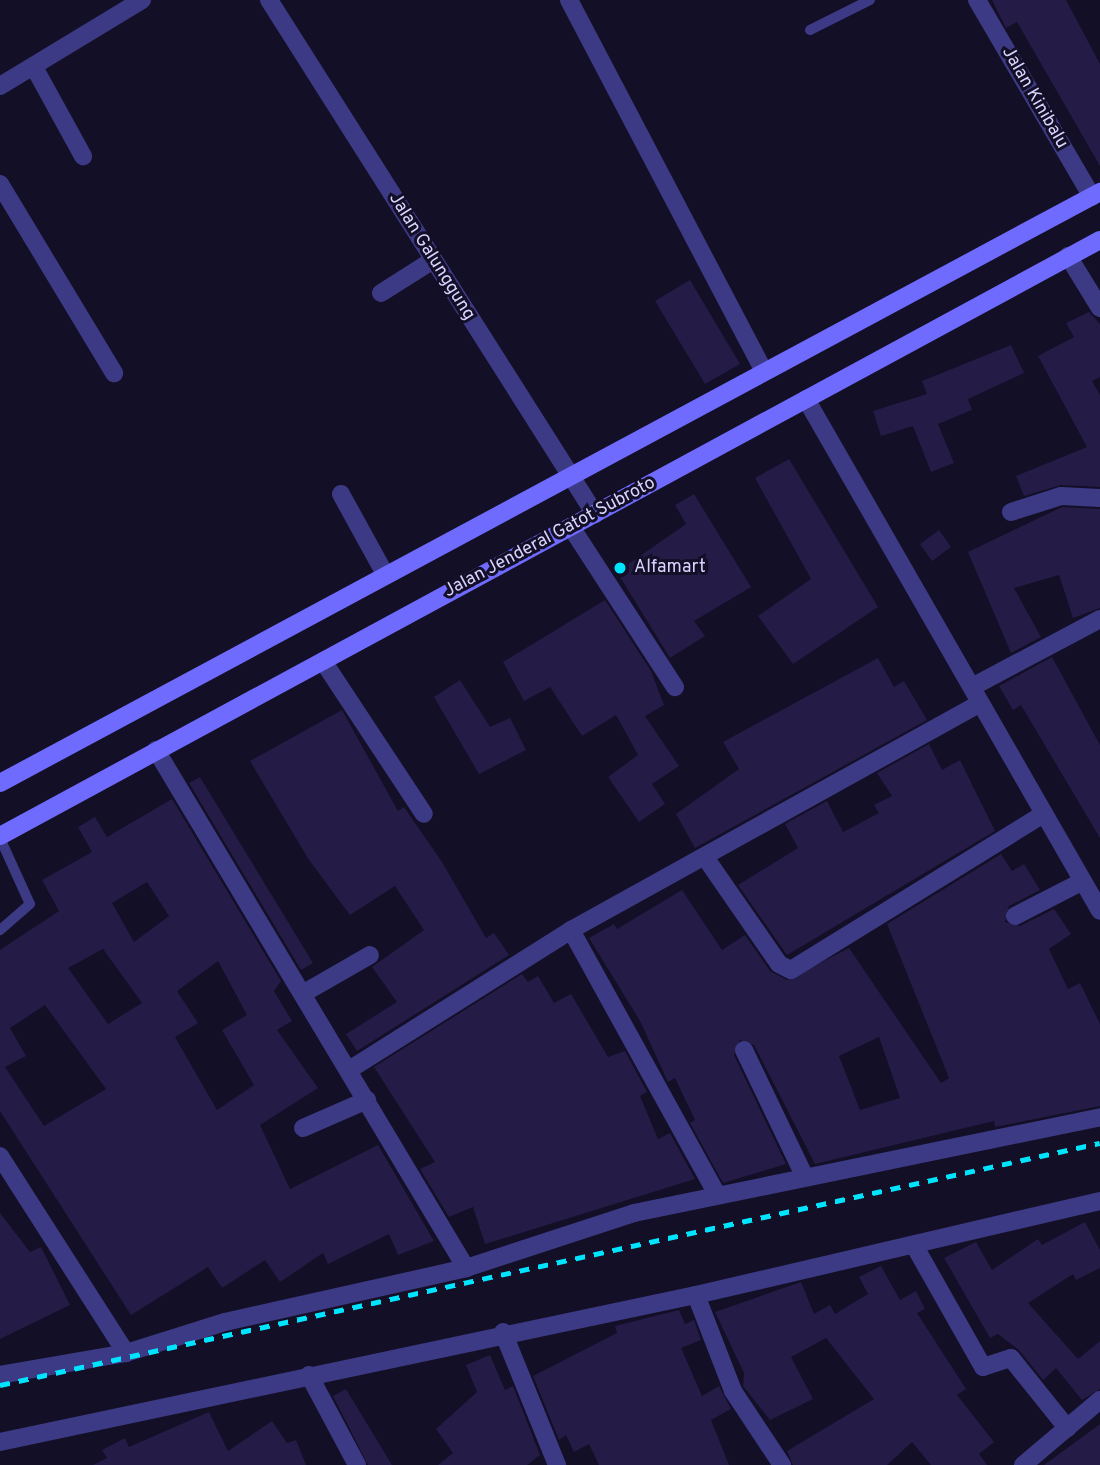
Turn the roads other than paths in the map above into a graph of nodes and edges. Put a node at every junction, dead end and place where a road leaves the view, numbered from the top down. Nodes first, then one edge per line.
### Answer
1 (142, 0) edge
2 (269, 0) edge
3 (569, 0) edge
4 (870, 0) edge
5 (977, 0) edge
6 (810, 30) dead end
7 (34, 67) junction
8 (0, 86) edge
9 (83, 156) dead end
10 (0, 184) edge
11 (1096, 195) edge
12 (1100, 240) edge
13 (1068, 256) junction
14 (433, 260) junction
15 (381, 293) dead end
16 (1100, 309) edge
17 (763, 370) junction
18 (114, 373) dead end
19 (806, 399) junction
20 (570, 479) junction
21 (341, 494) dead end
22 (1100, 498) edge
23 (1012, 512) dead end
24 (595, 514) junction
25 (571, 527) junction
26 (386, 574) junction
27 (1100, 619) edge
28 (323, 660) junction
29 (675, 687) dead end
30 (976, 695) junction
31 (156, 750) junction
32 (0, 782) edge
33 (424, 814) dead end
34 (1044, 814) junction
35 (0, 837) edge
36 (707, 860) junction
37 (1083, 881) junction
38 (1100, 911) edge
39 (1015, 916) dead end
40 (0, 930) edge
41 (571, 930) junction
42 (370, 956) dead end
43 (304, 993) junction
44 (744, 1050) dead end
45 (349, 1070) junction
46 (366, 1100) junction
47 (1100, 1118) edge
48 (303, 1128) dead end
49 (1, 1160) edge
50 (804, 1175) junction
51 (717, 1195) junction
52 (1100, 1201) edge
53 (914, 1245) junction
54 (466, 1268) junction
55 (696, 1295) junction
56 (503, 1332) junction
57 (126, 1353) junction
58 (0, 1375) edge
59 (309, 1375) junction
60 (1100, 1400) edge
61 (1066, 1428) junction
62 (0, 1442) edge
63 (357, 1465) edge
64 (557, 1465) edge
65 (782, 1465) edge
66 (1023, 1465) edge

1 - 7 street
2 - 14 street, Jalan Galunggung
3 - 17 street
4 - 6 lane
5 - 11 street, Jalan Kinibalu
7 - 8 street
7 - 9 street
10 - 18 street
11 - 17 main road
12 - 13 main road, Jalan Jenderal Gatot Subroto
13 - 16 street
13 - 19 main road, Jalan Jenderal Gatot Subroto
14 - 15 street
14 - 20 street, Jalan Galunggung
17 - 20 main road
19 - 24 main road, Jalan Jenderal Gatot Subroto
19 - 30 street
20 - 24 street, Jalan Galunggung
20 - 26 main road
21 - 26 street
22 - 23 street
24 - 25 main road, Jalan Jenderal Gatot Subroto
25 - 28 main road, Jalan Jenderal Gatot Subroto
25 - 29 street
26 - 32 main road
27 - 30 street
28 - 31 main road, Jalan Jenderal Gatot Subroto
28 - 33 street
30 - 34 street
30 - 36 street
31 - 35 main road, Jalan Jenderal Gatot Subroto
31 - 43 street
34 - 36 street
34 - 37 street
35 - 40 lane
36 - 41 street
37 - 38 street
37 - 39 street
41 - 45 street
41 - 51 street
42 - 43 street
43 - 45 street
44 - 50 street
45 - 46 street
46 - 48 street
46 - 54 street
47 - 50 street
49 - 57 street
50 - 51 street
51 - 54 street
52 - 53 street
53 - 55 street
53 - 61 street
54 - 57 street
55 - 56 street
55 - 65 street
56 - 59 street
56 - 64 street
57 - 58 street
59 - 62 street
59 - 63 street
60 - 61 street
61 - 66 street

